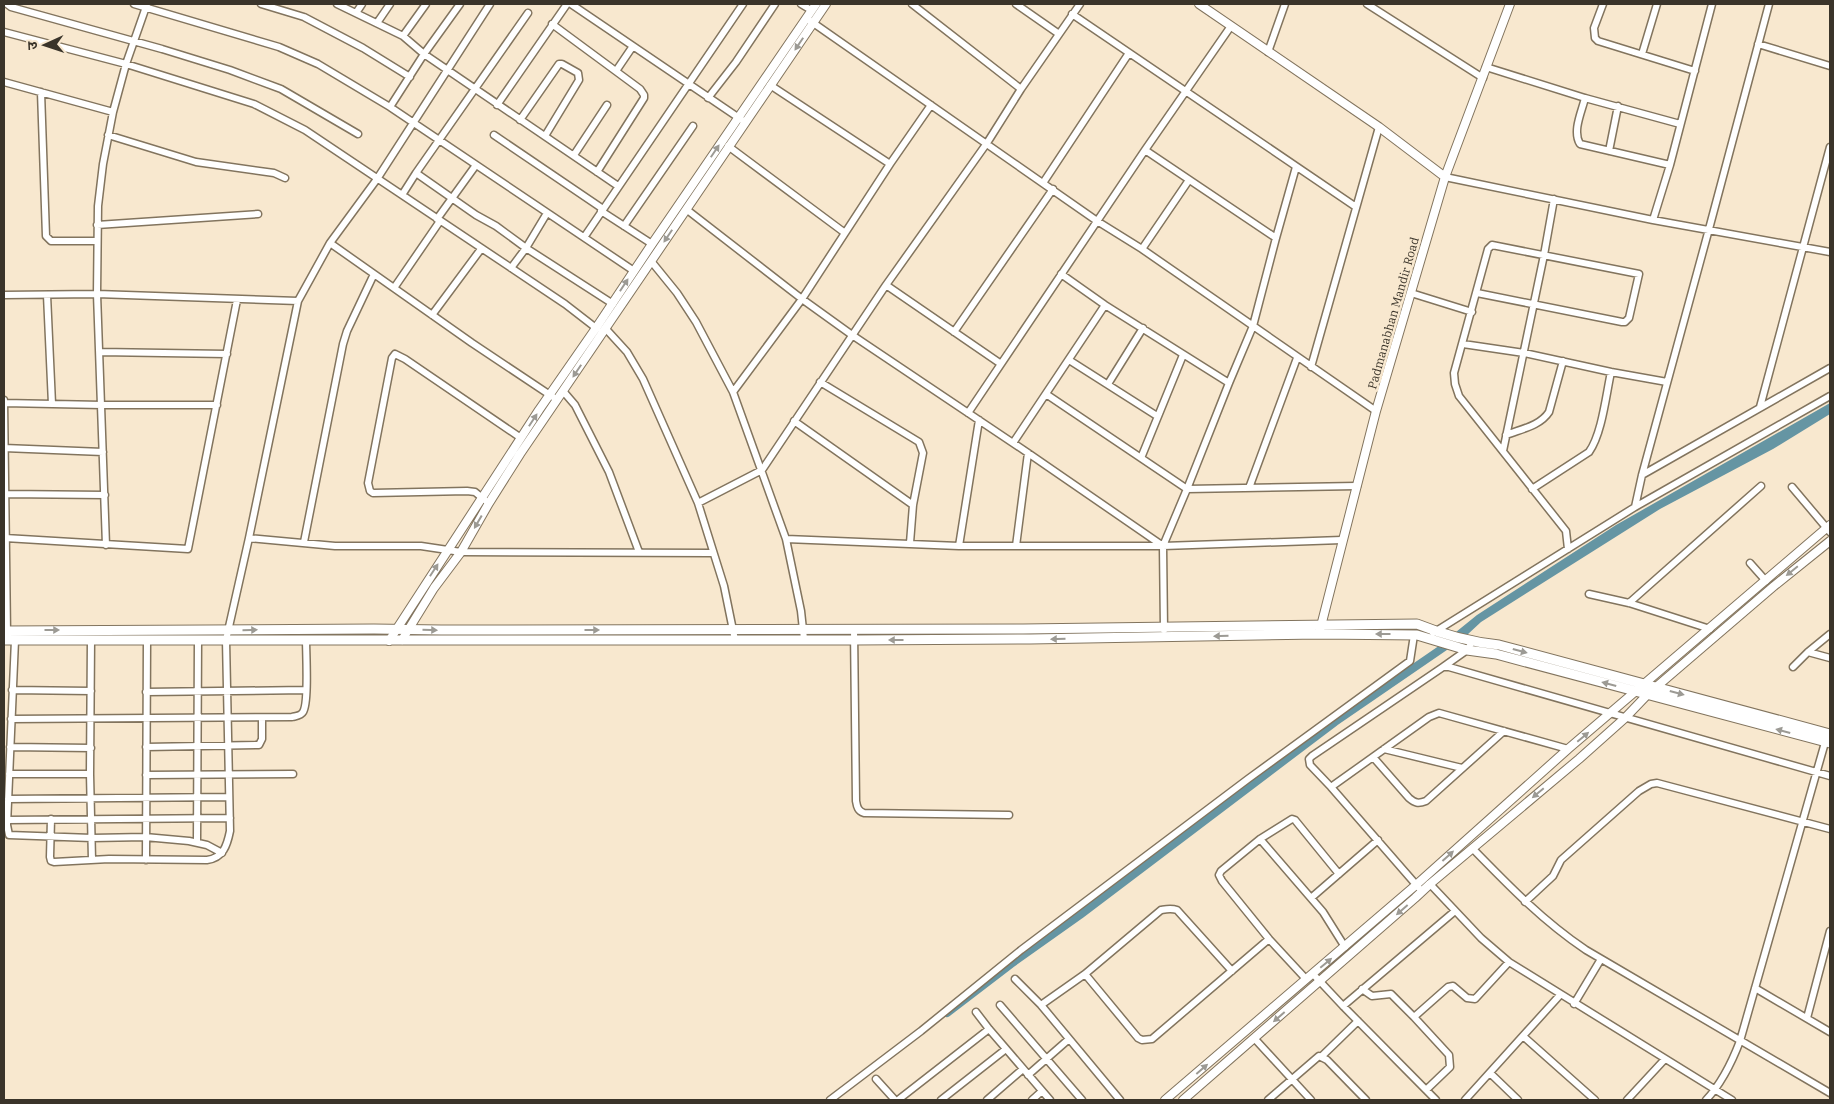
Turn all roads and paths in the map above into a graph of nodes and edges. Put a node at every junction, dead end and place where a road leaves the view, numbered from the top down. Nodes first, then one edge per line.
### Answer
1 (7, 4) edge
2 (134, 4) edge
3 (261, 4) edge
4 (337, 4) edge
5 (362, 4) edge
6 (390, 4) edge
7 (426, 4) edge
8 (460, 4) edge
9 (490, 4) edge
10 (566, 4) edge
11 (571, 4) edge
12 (743, 4) edge
13 (775, 4) edge
14 (801, 4) edge
15 (826, 4) edge
16 (1016, 4) edge
17 (1080, 4) edge
18 (1200, 4) edge
19 (1284, 4) edge
20 (1367, 4) edge
21 (1510, 4) edge
22 (1603, 4) edge
23 (1657, 4) edge
24 (1712, 4) edge
25 (1769, 4) edge
26 (147, 5) edge
27 (915, 5) edge
28 (814, 7) edge
29 (356, 13) junction
30 (528, 13) dead end
31 (1072, 14) junction
32 (806, 18) junction
33 (377, 23) junction
34 (813, 23) junction
35 (552, 24) junction
36 (1231, 26) junction
37 (4, 32) edge
38 (1059, 34) junction
39 (403, 36) junction
40 (134, 41) junction
41 (1758, 44) junction
42 (633, 46) junction
43 (1268, 52) junction
44 (1129, 53) junction
45 (424, 54) junction
46 (1642, 54) junction
47 (126, 64) junction
48 (1830, 66) edge
49 (1486, 68) junction
50 (447, 70) junction
51 (616, 71) junction
52 (1695, 71) junction
53 (410, 77) junction
54 (1483, 78) junction
55 (4, 82) edge
56 (688, 84) junction
57 (770, 85) junction
58 (474, 88) junction
59 (1021, 89) junction
60 (41, 92) junction
61 (1184, 92) junction
62 (708, 98) junction
63 (1585, 98) junction
64 (497, 105) junction
65 (607, 105) dead end
66 (931, 105) junction
67 (1618, 106) junction
68 (390, 107) junction
69 (113, 112) junction
70 (738, 117) junction
71 (520, 120) junction
72 (745, 122) junction
73 (414, 123) junction
74 (1680, 124) junction
75 (693, 126) dead end
76 (1379, 127) junction
77 (358, 134) dead end
78 (108, 135) junction
79 (494, 136) dead end
80 (545, 136) junction
81 (439, 140) junction
82 (988, 144) junction
83 (728, 146) junction
84 (1830, 148) edge
85 (1144, 150) junction
86 (1609, 151) junction
87 (574, 155) junction
88 (890, 164) junction
89 (476, 165) junction
90 (1670, 165) junction
91 (1296, 167) junction
92 (597, 172) junction
93 (416, 173) junction
94 (1444, 177) junction
95 (285, 178) dead end
96 (377, 179) junction
97 (1189, 180) junction
98 (1043, 183) junction
99 (618, 186) junction
100 (1053, 189) junction
101 (402, 195) junction
102 (452, 198) junction
103 (1554, 199) junction
104 (1356, 207) junction
105 (686, 209) junction
106 (602, 210) junction
107 (548, 213) junction
108 (258, 214) dead end
109 (439, 220) junction
110 (1653, 220) junction
111 (1097, 221) junction
112 (97, 225) junction
113 (624, 226) junction
114 (1710, 229) junction
115 (845, 233) junction
116 (585, 236) junction
117 (1276, 238) junction
118 (96, 241) junction
119 (330, 243) junction
120 (652, 244) junction
121 (1803, 247) junction
122 (526, 248) junction
123 (481, 249) junction
124 (1142, 249) junction
125 (1830, 252) edge
126 (1544, 255) junction
127 (651, 261) junction
128 (511, 268) junction
129 (636, 268) junction
130 (645, 269) junction
131 (374, 274) junction
132 (1061, 274) junction
133 (886, 285) junction
134 (394, 288) junction
135 (1411, 293) junction
136 (1477, 293) junction
137 (97, 294) junction
138 (4, 295) edge
139 (47, 295) junction
140 (237, 300) junction
141 (802, 300) junction
142 (298, 301) junction
143 (1533, 303) junction
144 (612, 304) junction
145 (1105, 304) junction
146 (1472, 312) junction
147 (432, 315) junction
148 (1254, 326) junction
149 (596, 328) junction
150 (1143, 328) junction
151 (606, 329) junction
152 (954, 332) junction
153 (852, 335) junction
154 (1463, 344) junction
155 (100, 352) junction
156 (1524, 352) junction
157 (227, 354) junction
158 (1183, 355) junction
159 (1297, 358) junction
160 (1069, 360) junction
161 (1563, 361) junction
162 (1002, 364) junction
163 (1311, 367) junction
164 (1830, 368) edge
165 (1611, 372) junction
166 (820, 382) junction
167 (1667, 382) junction
168 (1229, 383) junction
169 (1108, 384) junction
170 (563, 391) junction
171 (733, 392) junction
172 (1046, 394) junction
173 (550, 395) junction
174 (1830, 396) edge
175 (557, 400) junction
176 (4, 401) edge
177 (52, 404) junction
178 (102, 405) junction
179 (216, 405) junction
180 (1760, 407) junction
181 (1376, 411) junction
182 (968, 413) junction
183 (1157, 416) junction
184 (979, 420) junction
185 (794, 421) junction
186 (1506, 435) junction
187 (521, 438) junction
188 (1013, 443) junction
189 (4, 448) edge
190 (1503, 451) junction
191 (103, 452) junction
192 (1028, 453) junction
193 (1141, 458) junction
194 (762, 470) junction
195 (1642, 475) junction
196 (1357, 486) junction
197 (1761, 486) dead end
198 (1792, 487) dead end
199 (1250, 488) junction
200 (1532, 488) junction
201 (1188, 489) junction
202 (5, 494) edge
203 (105, 495) junction
204 (481, 497) junction
205 (489, 503) junction
206 (698, 503) junction
207 (913, 505) junction
208 (1636, 507) junction
209 (1829, 528) edge
210 (5, 538) junction
211 (249, 538) junction
212 (786, 539) junction
213 (1342, 540) junction
214 (1830, 541) edge
215 (304, 542) junction
216 (910, 543) junction
217 (106, 545) junction
218 (960, 546) junction
219 (1016, 546) junction
220 (1163, 546) junction
221 (1568, 549) junction
222 (447, 550) junction
223 (461, 552) junction
224 (638, 552) junction
225 (712, 553) junction
226 (1750, 563) dead end
227 (1766, 581) junction
228 (1589, 594) dead end
229 (1628, 603) junction
230 (396, 629) junction
231 (409, 629) junction
232 (854, 629) junction
233 (228, 630) junction
234 (734, 630) junction
235 (1320, 630) junction
236 (1710, 630) junction
237 (1164, 632) junction
238 (1431, 634) junction
239 (1830, 634) edge
240 (804, 635) junction
241 (1414, 635) junction
242 (7, 636) edge
243 (306, 639) junction
244 (91, 640) junction
245 (147, 640) junction
246 (198, 640) junction
247 (226, 640) junction
248 (389, 640) junction
249 (402, 640) junction
250 (735, 640) junction
251 (854, 640) junction
252 (1466, 645) junction
253 (1808, 652) junction
254 (1830, 658) edge
255 (1443, 667) junction
256 (1794, 667) dead end
257 (1646, 684) junction
258 (1657, 688) junction
259 (12, 690) junction
260 (306, 690) junction
261 (91, 691) junction
262 (197, 691) junction
263 (227, 691) junction
264 (1637, 691) junction
265 (146, 692) junction
266 (1648, 694) junction
267 (1612, 713) junction
268 (227, 718) junction
269 (262, 718) junction
270 (1625, 718) junction
271 (11, 719) junction
272 (91, 719) junction
273 (146, 719) junction
274 (197, 719) junction
275 (7, 729) edge
276 (1504, 731) junction
277 (1828, 738) edge
278 (197, 746) junction
279 (228, 746) junction
280 (10, 747) junction
281 (146, 747) junction
282 (91, 748) junction
283 (1384, 749) junction
284 (1568, 750) junction
285 (1373, 757) junction
286 (1462, 768) junction
287 (1816, 772) junction
288 (9, 774) junction
289 (90, 774) junction
290 (293, 774) dead end
291 (146, 775) junction
292 (197, 775) junction
293 (228, 775) junction
294 (1830, 776) edge
295 (1332, 787) junction
296 (229, 797) junction
297 (91, 798) junction
298 (146, 798) junction
299 (196, 798) junction
300 (8, 799) junction
301 (1009, 815) dead end
302 (146, 818) junction
303 (196, 818) junction
304 (230, 818) junction
305 (51, 819) junction
306 (91, 819) junction
307 (7, 820) junction
308 (1802, 821) junction
309 (1830, 829) edge
310 (51, 837) junction
311 (145, 837) junction
312 (92, 838) junction
313 (1260, 839) junction
314 (1378, 840) junction
315 (198, 842) junction
316 (1473, 849) junction
317 (222, 853) junction
318 (92, 860) junction
319 (146, 860) junction
320 (1339, 874) junction
321 (1430, 884) junction
322 (1416, 885) junction
323 (1422, 891) junction
324 (1311, 898) junction
325 (1525, 902) junction
326 (1455, 911) junction
327 (1830, 931) edge
328 (1269, 939) junction
329 (1829, 942) edge
330 (1345, 947) junction
331 (1601, 959) junction
332 (1508, 962) junction
333 (1232, 971) junction
334 (1085, 974) junction
335 (1313, 974) junction
336 (1016, 979) dead end
337 (1306, 980) junction
338 (1319, 981) junction
339 (1755, 988) junction
340 (1362, 989) junction
341 (1560, 995) junction
342 (1574, 1004) junction
343 (1000, 1005) dead end
344 (1042, 1005) junction
345 (1343, 1006) junction
346 (976, 1012) dead end
347 (1414, 1017) junction
348 (1807, 1018) junction
349 (1358, 1021) junction
350 (989, 1029) junction
351 (1830, 1032) edge
352 (1523, 1036) junction
353 (1254, 1038) junction
354 (1069, 1039) junction
355 (1740, 1041) junction
356 (1006, 1049) junction
357 (1322, 1056) junction
358 (1046, 1059) junction
359 (1665, 1059) junction
360 (1026, 1072) junction
361 (1490, 1073) junction
362 (876, 1079) dead end
363 (1292, 1079) junction
364 (1426, 1090) junction
365 (1716, 1090) junction
366 (1042, 1091) junction
367 (1830, 1093) edge
368 (1116, 1099) edge
369 (830, 1100) edge
370 (896, 1100) edge
371 (940, 1100) edge
372 (987, 1100) edge
373 (1032, 1100) edge
374 (1050, 1100) edge
375 (1082, 1100) edge
376 (1165, 1100) edge
377 (1183, 1100) edge
378 (1268, 1100) edge
379 (1312, 1100) edge
380 (1366, 1100) edge
381 (1436, 1100) edge
382 (1465, 1100) edge
383 (1518, 1100) edge
384 (1594, 1100) edge
385 (1627, 1100) edge
386 (1706, 1100) edge
387 (1732, 1100) edge

1 - 40 street
2 - 26 street
3 - 53 street
4 - 29 street
5 - 29 street
6 - 33 street
7 - 39 street
8 - 45 street
9 - 50 street
10 - 35 street
11 - 42 street
12 - 56 street
13 - 62 street
14 - 28 street
15 - 34 street
16 - 38 street
17 - 31 street
18 - 36 street
19 - 43 street
20 - 54 street
21 - 49 street, Padmanabhan Mandir Road
22 - 46 street
23 - 46 street
24 - 52 street
25 - 41 street
26 - 40 street
26 - 68 street
27 - 59 street
28 - 32 street
29 - 33 street
30 - 58 street
31 - 38 street
31 - 44 street
32 - 34 street
32 - 70 street
33 - 39 street
34 -> 57 street
34 - 66 street
35 - 51 street
35 - 64 street
36 - 43 street
36 - 61 street
37 - 47 street
38 - 59 street
39 - 45 street
40 - 47 street
40 - 77 street
41 - 48 street
41 - 114 street
42 - 51 street
42 - 56 street
43 - 76 street
44 - 61 street
44 - 98 street
45 - 50 street
45 - 53 street
46 - 52 street
47 - 69 street
47 - 96 street
49 - 54 street, Padmanabhan Mandir Road
49 - 63 street
50 - 58 street
50 - 73 street
51 - 92 street
52 - 74 street
53 - 68 street
54 - 94 street, Padmanabhan Mandir Road
55 - 60 street
56 - 62 street
56 - 99 street
57 - 72 street
57 - 88 street
58 - 64 street
58 - 81 street
59 - 82 street
60 - 69 street
60 - 118 street
61 - 85 street
61 - 91 street
62 - 70 street
63 - 67 street
63 - 86 street
64 - 71 street
65 - 87 street
66 - 82 street
66 - 88 street
67 - 74 street
67 - 86 street
68 - 73 street
69 - 78 street
70 - 72 street
120 -> 70 street
71 - 80 street
71 - 80 street
72 - 83 street
73 - 81 street
73 - 96 street
74 - 90 street
75 - 113 street
76 - 94 street
76 - 104 street
78 - 95 street
78 - 112 street
79 - 106 street
80 - 87 street
81 - 89 street
81 - 93 street
82 - 98 street
82 - 133 street
83 - 105 street
83 - 115 street
84 - 121 street
85 - 97 street
85 - 111 street
86 - 90 street
87 - 92 street
88 - 115 street
89 - 102 street
89 - 107 street
90 - 110 street
91 - 104 street
91 - 117 street
92 - 99 street
93 - 101 street
93 - 102 street
94 - 103 street
94 - 135 street, Padmanabhan Mandir Road
96 - 101 street
96 - 119 street
97 - 117 street
97 - 124 street
98 - 100 street
99 - 106 street
100 - 111 street
100 - 152 street
101 - 109 street
102 - 109 street
102 - 122 street
103 - 110 street
103 - 126 street
104 - 163 street
105 -> 127 street
105 - 141 street
106 - 113 street
106 - 116 street
107 - 116 street
107 - 122 street
108 - 112 street
109 - 123 street
109 - 134 street
110 - 114 street
111 - 124 street
111 - 132 street
112 - 118 street
113 - 120 street
114 - 121 street
114 - 167 street
115 - 141 street
116 - 129 street
117 - 148 street
118 - 137 street
119 - 131 street
119 - 142 street
120 - 129 street
121 - 125 street
121 - 180 street
122 - 128 street
122 - 144 street
123 - 128 street
123 - 147 street
124 - 148 street
126 - 136 street
126 - 143 street
126 - 143 street
127 - 130 street
127 - 171 street
128 - 149 street
129 - 130 street
144 -> 129 street
130 - 151 street
131 - 134 street
131 - 215 street
132 - 145 street
132 - 162 street
133 - 152 street
133 - 153 street
134 - 147 street
135 - 146 street
135 - 181 street, Padmanabhan Mandir Road
136 - 143 street
136 - 146 street
137 - 139 street
137 - 140 street
137 - 155 street
138 - 139 street
139 - 177 street
140 - 142 street
140 - 157 street
141 - 153 street
141 - 171 street
142 - 211 street
143 - 156 street
144 - 149 street
145 - 150 street
145 - 160 street
146 - 154 street
147 - 173 street
148 - 159 street
148 - 168 street
149 - 173 street
150 - 158 street
150 - 169 street
151 -> 170 street
151 - 206 street
152 - 162 street
153 - 166 street
153 - 182 street
154 - 156 street
154 - 190 street
155 - 157 street
155 - 178 street
156 - 161 street
156 - 186 street
157 - 179 street
158 - 168 street
158 - 183 street
159 - 163 street
159 - 199 street
160 - 169 street
160 - 172 street
161 - 165 street
161 - 186 street
162 - 182 street
163 - 181 street
164 - 180 street
165 - 167 street
165 - 200 street
166 - 185 street
166 - 207 street
167 - 195 street
168 - 201 street
169 - 183 street
170 - 175 street
170 - 224 street
171 - 194 street
172 - 188 street
172 - 193 street
173 - 175 street
187 -> 173 street
174 - 208 street
175 - 205 street
176 - 177 street
176 - 189 street
177 - 178 street
178 - 179 street
178 - 191 street
179 - 217 street
180 - 195 street
181 - 196 street, Padmanabhan Mandir Road
182 - 184 street
183 - 193 street
184 - 188 street
184 - 218 street
185 - 194 street
185 - 207 street
186 - 190 street
187 - 204 street
187 - 204 street
188 - 192 street
189 - 191 street
189 - 202 street
190 - 200 street
191 - 203 street
192 - 219 street
192 - 220 street
193 - 201 street
194 - 206 street
194 - 212 street
195 - 208 street
196 - 199 street
196 - 213 street, Padmanabhan Mandir Road
197 - 229 street
198 - 209 street
199 - 201 street
200 - 221 street
201 - 220 street
202 - 203 street
202 - 210 street
203 - 217 street
204 - 205 street
204 - 222 street
205 -> 223 street
206 - 225 street
207 - 216 street
208 - 221 street
209 - 227 street
210 - 217 street
210 - 242 street
211 - 215 street
211 - 233 street
212 - 216 street
212 - 240 street
213 - 220 street
213 - 235 street, Padmanabhan Mandir Road
214 -> 258 street
215 - 222 street
216 - 218 street
218 - 219 street
219 - 220 street
220 - 237 street
221 - 238 street
222 - 223 street
230 -> 222 street
223 - 224 street
223 - 231 street
224 - 225 street
225 - 234 street
226 - 227 street
227 - 236 street
228 - 229 street
229 - 236 street
230 - 231 main road
233 -> 230 main road
230 - 248 street
231 -> 234 main road
231 - 249 street
232 - 237 main road
232 - 240 main road
232 - 251 street
242 -> 233 main road
233 - 247 street
234 - 240 main road
234 - 250 street
235 - 237 main road
235 - 238 main road
241 -> 235 main road
236 - 257 street
237 -> 251 main road
238 - 241 main road
238 - 252 main road
238 - 252 main road
239 - 253 street
240 - 250 main road
240 - 251 main road
241 - 369 street
242 - 244 main road
242 - 259 street
243 - 247 main road
243 - 248 main road
243 - 260 street
244 - 245 main road
244 - 261 street
245 - 246 main road
245 - 265 street
246 - 247 main road
246 - 262 street
247 - 263 street
248 - 249 main road
249 - 250 main road
251 - 301 street
252 - 255 street
252 -> 257 main road
264 -> 252 main road
253 - 254 street
253 - 256 street
255 - 267 street
255 - 295 street
257 - 258 main road
257 - 264 street
258 - 266 street
258 -> 277 main road
259 - 261 street
259 - 271 street
260 - 263 street
260 - 269 street
261 - 272 street
262 - 263 street
262 - 265 street
262 - 274 street
263 - 268 street
264 - 266 main road
264 - 267 street
265 - 273 street
266 - 270 street
277 -> 266 main road
267 - 270 street
284 -> 267 street
268 - 269 street
268 - 274 street
268 - 279 street
269 - 279 street
270 - 287 street
270 -> 316 street
271 - 272 street
271 - 275 street
272 - 273 street
272 - 282 street
273 - 274 street
273 - 281 street
274 - 278 street
275 - 280 street
276 - 283 street
276 - 284 street
276 - 286 street
277 - 287 street
278 - 279 street
278 - 281 street
278 - 292 street
279 - 293 street
280 - 282 street
280 - 288 street
281 - 291 street
282 - 289 street
283 - 285 street
283 - 286 street
322 -> 284 street
285 - 286 street
285 - 295 street
287 - 294 street
287 - 308 street
288 - 289 street
288 - 300 street
289 - 297 street
290 - 293 street
291 - 292 street
291 - 298 street
292 - 293 street
292 - 299 street
293 - 296 street
295 - 314 street
296 - 299 street
296 - 304 street
297 - 298 street
297 - 300 street
297 - 306 street
298 - 299 street
298 - 302 street
299 - 303 street
300 - 307 street
302 - 303 street
302 - 306 street
302 - 311 street
303 - 304 street
303 - 315 street
304 - 317 street
305 - 306 street
305 - 307 street
305 - 310 street
306 - 312 street
307 - 310 street
308 - 309 street
308 - 325 street
308 - 339 street
310 - 312 street
310 - 318 street
311 - 312 street
311 - 315 street
311 - 319 street
312 - 318 street
313 - 320 street
313 - 324 street
313 - 328 street
314 - 320 street
314 - 322 street
315 - 317 street
316 - 321 street
316 - 325 street
317 - 319 street
318 - 319 street
320 - 324 street
321 - 323 street
321 - 326 street
322 - 323 street
322 - 330 street
323 -> 338 street
324 - 330 street
325 - 331 street
326 - 332 street
326 - 340 street
327 - 329 street
328 - 333 street
328 - 337 street
329 - 348 street
335 -> 330 street
331 - 342 street
331 - 355 street
332 - 341 street
332 - 347 street
333 - 334 street
333 - 334 street
334 - 344 street
335 - 337 street
335 - 338 street
336 - 344 street
376 -> 337 street
338 - 345 street
338 -> 353 street
339 - 348 street
339 - 355 street
340 - 345 street
340 - 347 street
341 - 342 street
341 - 352 street
342 - 359 street
343 - 358 street
344 - 354 street
345 - 349 street
346 - 350 street
347 - 364 street
348 - 351 street
349 - 357 street
349 - 364 street
350 - 356 street
350 - 370 street
352 - 361 street
352 - 384 street
353 - 363 street
353 - 377 street
354 - 358 street
354 - 368 street
355 - 365 street
355 - 367 street
356 - 360 street
356 - 371 street
357 - 363 street
357 - 380 street
358 - 360 street
358 - 375 street
359 - 365 street
359 - 385 street
360 - 366 street
360 - 372 street
361 - 382 street
361 - 383 street
362 - 370 street
363 - 378 street
363 - 379 street
364 - 381 street
365 - 386 street
365 - 387 street
366 - 373 street
366 - 374 street

